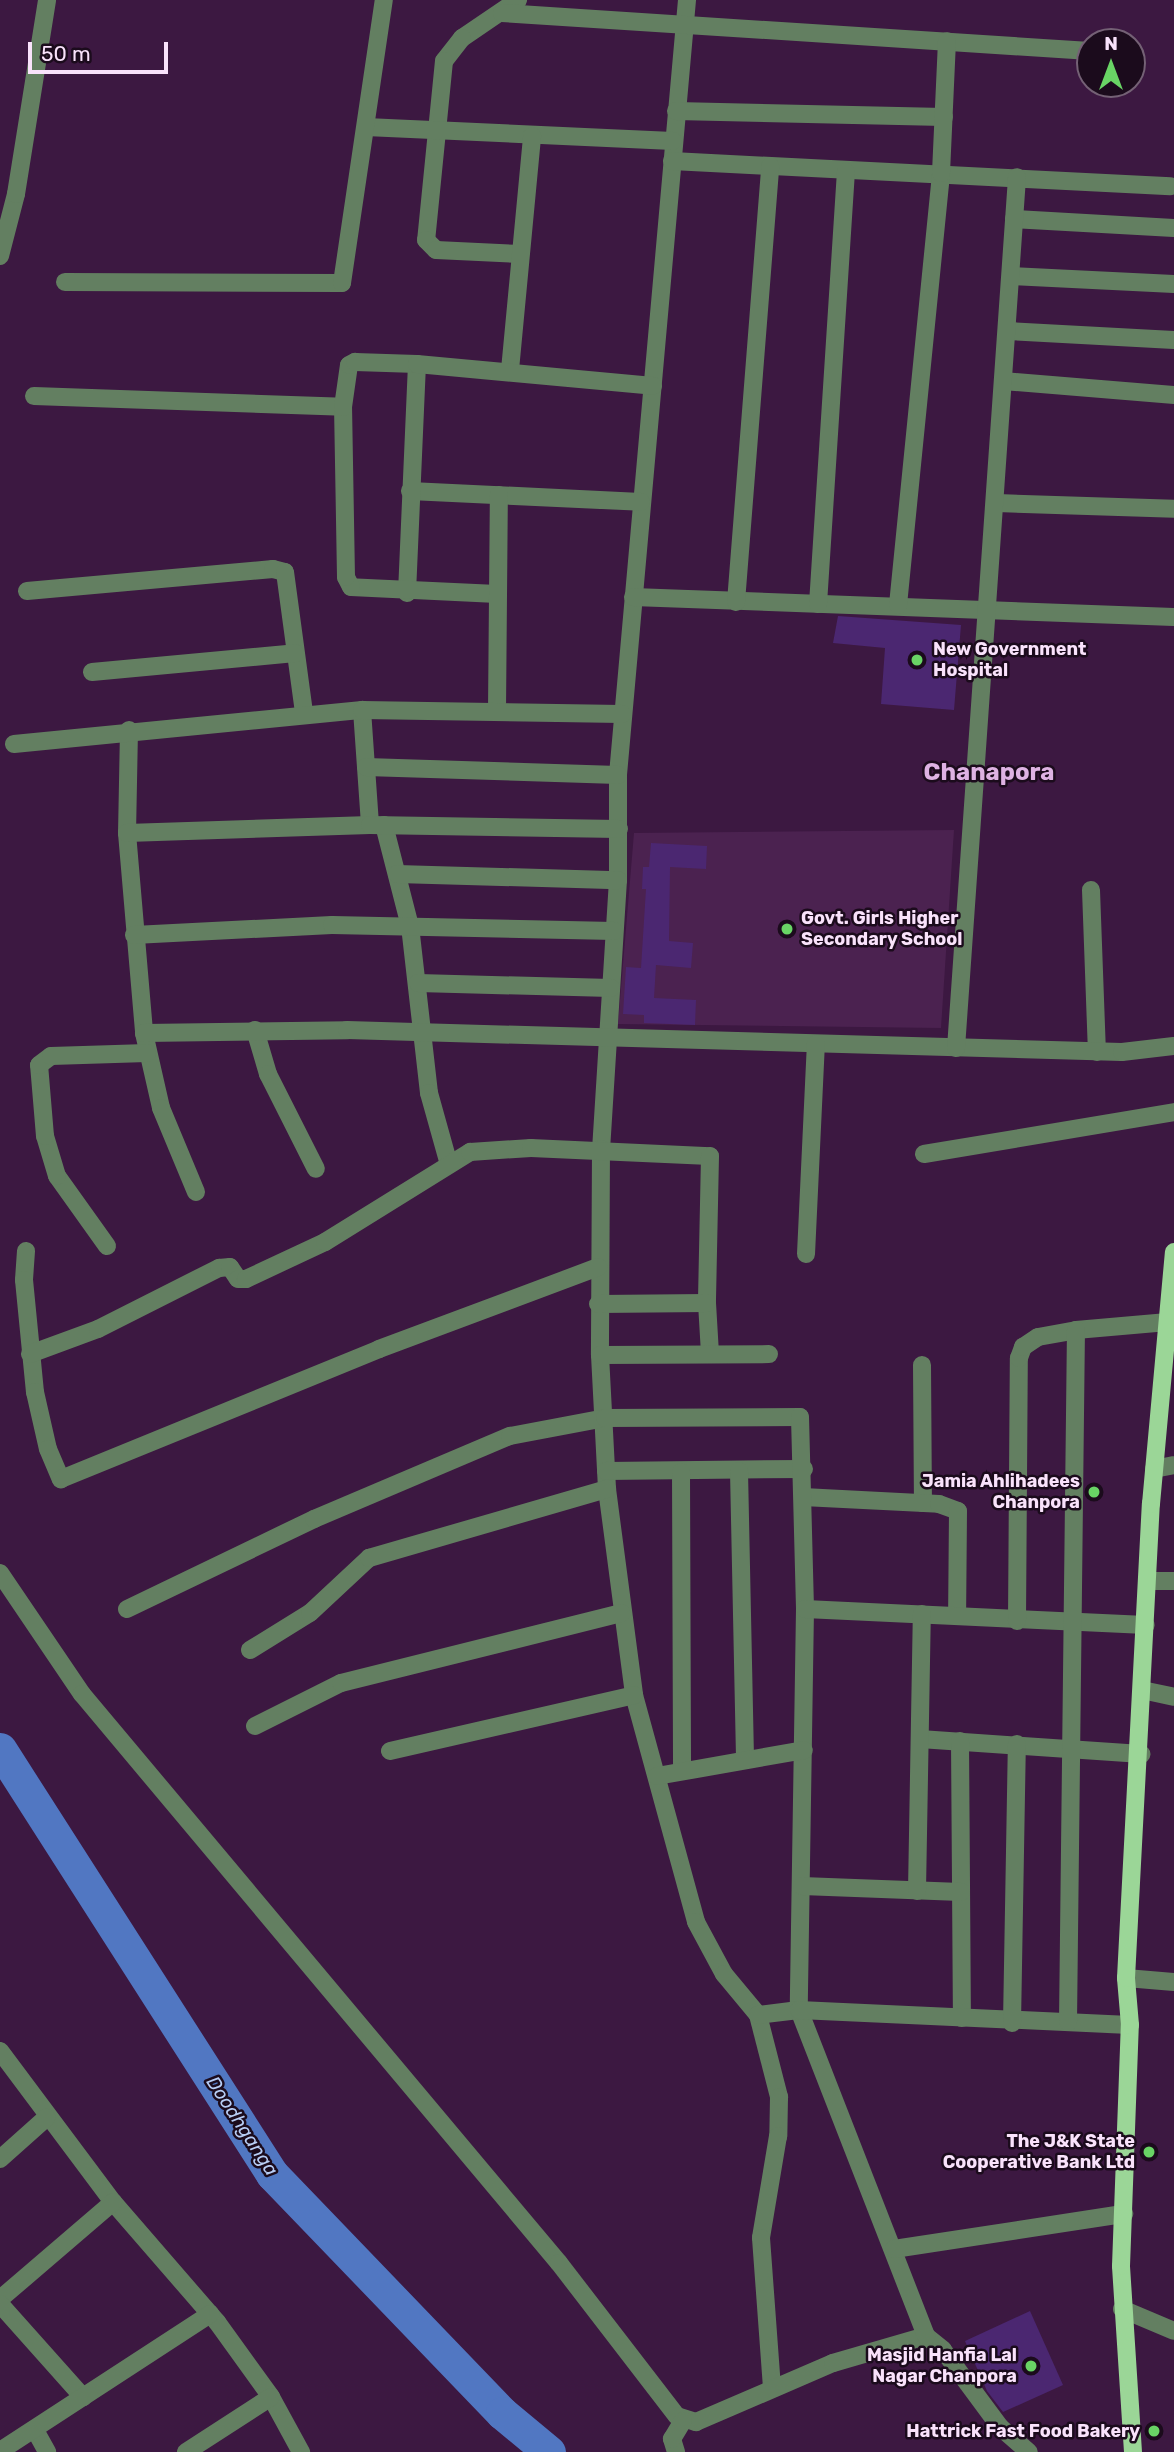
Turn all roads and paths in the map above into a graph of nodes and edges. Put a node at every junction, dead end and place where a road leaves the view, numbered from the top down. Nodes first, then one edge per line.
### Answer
1 (47, 0) edge
2 (384, 0) edge
3 (518, 0) edge
4 (687, 0) edge
5 (502, 13) junction
6 (684, 27) junction
7 (947, 41) junction
8 (1076, 50) edge
9 (676, 111) junction
10 (944, 117) junction
11 (366, 127) junction
12 (436, 130) junction
13 (532, 136) junction
14 (673, 141) junction
15 (672, 160) junction
16 (770, 166) junction
17 (846, 172) junction
18 (941, 173) junction
19 (1017, 177) junction
20 (1170, 186) dead end
21 (1014, 219) junction
22 (1174, 228) edge
23 (520, 254) junction
24 (0, 257) edge
25 (1011, 276) junction
26 (65, 282) dead end
27 (1174, 284) edge
28 (1007, 331) junction
29 (1174, 340) edge
30 (417, 364) junction
31 (510, 370) junction
32 (1003, 381) junction
33 (653, 386) junction
34 (1174, 395) edge
35 (34, 396) dead end
36 (344, 407) junction
37 (410, 491) junction
38 (499, 495) junction
39 (641, 502) junction
40 (997, 503) junction
41 (1174, 509) edge
42 (27, 591) dead end
43 (407, 593) junction
44 (497, 594) junction
45 (633, 597) junction
46 (736, 602) junction
47 (818, 604) junction
48 (898, 605) junction
49 (988, 609) junction
50 (1174, 617) edge
51 (295, 653) junction
52 (92, 672) dead end
53 (362, 710) junction
54 (497, 710) junction
55 (304, 713) junction
56 (622, 715) junction
57 (129, 730) junction
58 (14, 744) dead end
59 (366, 766) junction
60 (618, 775) junction
61 (377, 825) junction
62 (619, 830) junction
63 (127, 834) junction
64 (397, 874) junction
65 (618, 880) junction
66 (1091, 890) dead end
67 (410, 926) junction
68 (614, 931) junction
69 (134, 935) junction
70 (418, 983) junction
71 (611, 988) junction
72 (255, 1030) junction
73 (144, 1033) junction
74 (421, 1033) junction
75 (608, 1040) junction
76 (816, 1044) junction
77 (1174, 1046) edge
78 (956, 1048) junction
79 (1097, 1052) junction
80 (147, 1053) junction
81 (1174, 1112) edge
82 (601, 1149) junction
83 (924, 1154) dead end
84 (448, 1161) junction
85 (316, 1169) dead end
86 (196, 1192) dead end
87 (107, 1246) dead end
88 (26, 1251) dead end
89 (1174, 1252) edge
90 (806, 1254) dead end
91 (598, 1268) junction
92 (707, 1303) junction
93 (598, 1304) junction
94 (1168, 1322) junction
95 (1076, 1330) junction
96 (30, 1354) junction
97 (710, 1354) junction
98 (769, 1354) dead end
99 (600, 1355) junction
100 (922, 1365) dead end
101 (605, 1418) junction
102 (1174, 1465) edge
103 (804, 1469) junction
104 (1154, 1469) junction
105 (739, 1471) junction
106 (681, 1472) junction
107 (607, 1480) junction
108 (803, 1497) junction
109 (923, 1503) junction
110 (0, 1573) edge
111 (1148, 1581) junction
112 (1174, 1581) edge
113 (127, 1609) dead end
114 (805, 1609) junction
115 (621, 1613) junction
116 (922, 1614) junction
117 (957, 1616) junction
118 (1017, 1621) junction
119 (1075, 1622) junction
120 (1146, 1625) junction
121 (250, 1650) dead end
122 (1142, 1690) junction
123 (634, 1695) junction
124 (1174, 1697) edge
125 (255, 1726) dead end
126 (920, 1739) junction
127 (960, 1741) junction
128 (1017, 1744) junction
129 (1073, 1746) junction
130 (804, 1750) junction
131 (390, 1751) dead end
132 (1141, 1754) junction
133 (745, 1759) junction
134 (682, 1770) junction
135 (657, 1776) junction
136 (802, 1886) junction
137 (917, 1891) junction
138 (961, 1892) junction
139 (1126, 1978) junction
140 (1174, 1982) edge
141 (799, 2010) junction
142 (758, 2015) junction
143 (961, 2018) junction
144 (1068, 2022) junction
145 (1012, 2023) junction
146 (1130, 2025) junction
147 (0, 2051) edge
148 (46, 2118) junction
149 (0, 2159) edge
150 (113, 2202) junction
151 (1124, 2214) junction
152 (894, 2249) junction
153 (0, 2299) edge
154 (0, 2304) edge
155 (1122, 2309) junction
156 (210, 2314) junction
157 (1174, 2331) edge
158 (926, 2336) junction
159 (772, 2388) junction
160 (83, 2397) junction
161 (271, 2397) junction
162 (683, 2421) junction
163 (35, 2430) junction
164 (0, 2451) edge
165 (47, 2452) edge
166 (186, 2452) edge
167 (301, 2452) edge
168 (676, 2452) edge
169 (1029, 2452) edge
170 (1133, 2452) edge

1 - 24 street
2 - 11 street
3 - 5 street
4 - 6 street
5 - 6 street
5 - 12 street
6 - 7 street
6 - 9 street
7 - 8 street
7 - 10 street
9 - 10 street
9 - 14 street
10 - 18 street
11 - 12 street
11 - 26 street
12 - 13 street
12 - 23 street
13 - 14 street
13 - 23 street
14 - 15 street
15 - 16 street
15 - 33 street
16 - 17 street
16 - 46 street
17 - 18 street
17 - 47 street
18 - 19 street
18 - 48 street
19 - 20 street
19 - 21 street
21 - 22 street
21 - 25 street
23 - 31 street
25 - 27 street
25 - 28 street
28 - 29 street
28 - 32 street
30 - 31 street
30 - 36 street
30 - 37 street
31 - 33 street
32 - 34 street
32 - 40 street
33 - 39 street
35 - 36 street
36 - 43 street
37 - 38 street
37 - 43 street
38 - 39 street
38 - 44 street
39 - 45 street
40 - 41 street
40 - 49 street
42 - 51 street
43 - 44 street
44 - 54 street
45 - 46 street
45 - 56 street
46 - 47 street
47 - 48 street
48 - 49 street
49 - 50 street
49 - 78 street
51 - 52 street
51 - 55 street
53 - 54 street
53 - 55 street
53 - 59 street
54 - 56 street
55 - 57 street
56 - 60 street
57 - 58 street
57 - 63 street
59 - 60 street
59 - 61 street
60 - 62 street
61 - 62 street
61 - 63 street
61 - 64 street
62 - 65 street
63 - 69 street
64 - 65 street
64 - 67 street
65 - 68 street
66 - 79 street
67 - 68 street
67 - 69 street
67 - 70 street
68 - 71 street
69 - 73 street
70 - 71 street
70 - 74 street
71 - 75 street
72 - 73 street
72 - 74 street
72 - 85 street
73 - 80 street
74 - 75 street
74 - 84 street
75 - 76 street
75 - 82 street
76 - 78 street
76 - 90 street
77 - 79 street
78 - 79 street
80 - 86 street
80 - 87 street
81 - 83 street
82 - 84 street
82 - 91 street
82 - 92 street
84 - 96 street
88 - 96 street
89 - 94 main road
91 - 93 street
91 - 96 street
92 - 93 street
92 - 97 street
93 - 99 street
94 - 95 street
94 - 104 main road
95 - 118 street
95 - 119 street
97 - 98 street
97 - 99 street
99 - 101 street
100 - 109 street
101 - 103 street
101 - 107 street
101 - 113 street
102 - 104 street
103 - 105 street
103 - 108 street
104 - 111 main road
105 - 106 street
105 - 133 street
106 - 107 street
106 - 134 street
107 - 115 street
107 - 121 street
108 - 109 street
108 - 114 street
109 - 117 street
110 - 162 street
111 - 112 street
111 - 120 main road
114 - 116 street
114 - 130 street
115 - 123 street
115 - 125 street
116 - 117 street
116 - 126 street
117 - 118 street
118 - 119 street
119 - 120 street
119 - 129 street
120 - 122 main road
122 - 124 street
122 - 132 main road
123 - 131 street
123 - 135 street
126 - 127 street
126 - 137 street
127 - 128 street
127 - 138 street
128 - 129 street
128 - 145 street
129 - 132 street
129 - 144 street
130 - 133 street
130 - 136 street
132 - 139 main road
133 - 134 street
134 - 135 street
135 - 142 street
136 - 137 street
136 - 141 street
137 - 138 street
138 - 143 street
139 - 140 street
139 - 146 main road
141 - 142 street
141 - 143 street
141 - 152 street
142 - 159 street
143 - 145 street
144 - 145 street
144 - 146 street
146 - 151 main road
147 - 148 street
148 - 149 street
148 - 150 street
150 - 153 street
150 - 156 street
151 - 152 street
151 - 155 main road
152 - 158 street
154 - 160 street
155 - 157 street
155 - 170 main road
156 - 160 street
156 - 161 street
158 - 159 street
158 - 169 street
159 - 162 street
160 - 163 street
161 - 166 street
161 - 167 street
162 - 168 street
163 - 164 street
163 - 165 street

